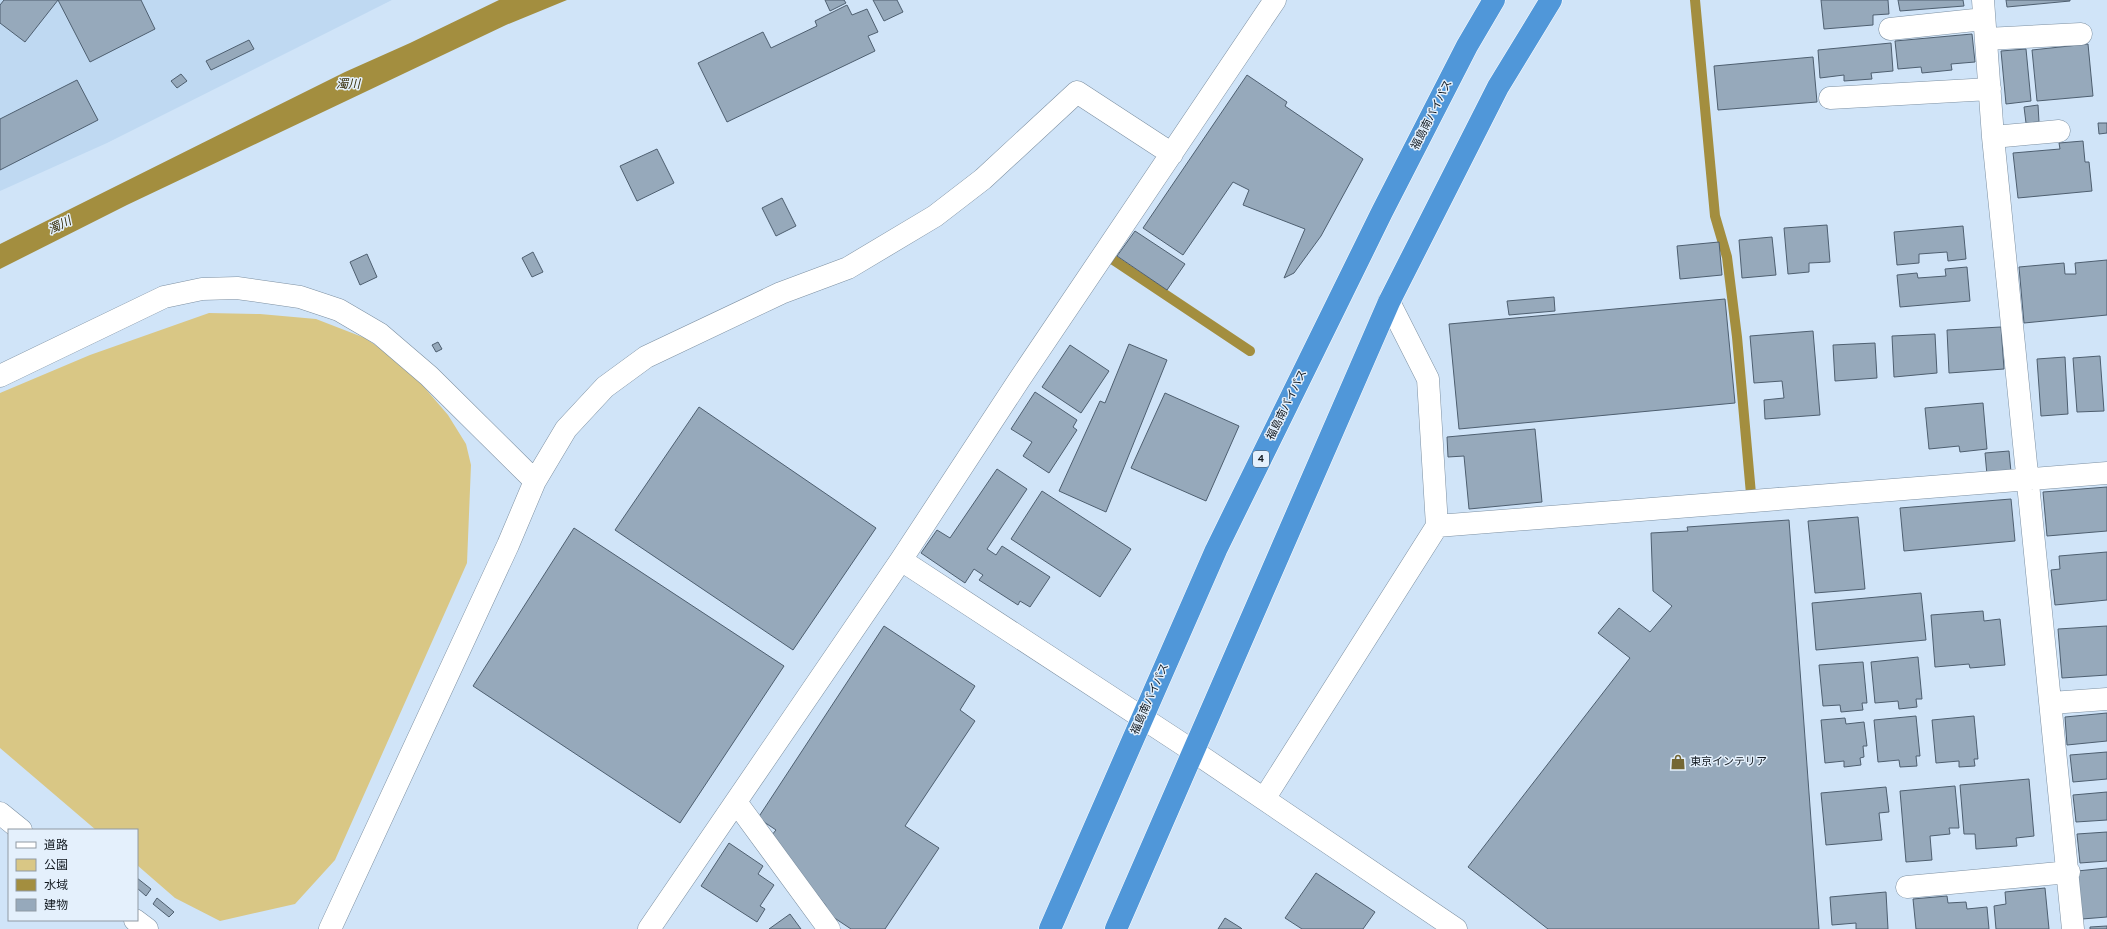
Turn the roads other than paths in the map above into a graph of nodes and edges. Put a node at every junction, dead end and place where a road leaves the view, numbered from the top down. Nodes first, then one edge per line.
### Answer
1 (1275, 0) edge
2 (1494, 0) edge
3 (1551, 0) edge
4 (1985, 20) edge
5 (1890, 29) dead end
6 (2081, 34) dead end
7 (1990, 89) junction
8 (1830, 98) dead end
9 (2059, 131) dead end
10 (1993, 137) junction
11 (1172, 154) junction
12 (1389, 302) junction
13 (0, 376) edge
14 (2107, 473) edge
15 (2028, 479) junction
16 (535, 481) junction
17 (1437, 526) junction
18 (902, 560) junction
19 (2107, 699) edge
20 (2051, 703) junction
21 (1142, 717) junction
22 (1193, 751) junction
23 (1264, 800) junction
24 (736, 802) junction
25 (0, 813) edge
26 (20, 829) edge
27 (2069, 872) junction
28 (1907, 887) dead end
29 (136, 921) edge
30 (147, 929) edge
31 (330, 929) edge
32 (649, 929) edge
33 (829, 929) edge
34 (1050, 929) edge
35 (1116, 929) edge
36 (1456, 929) edge
37 (2073, 929) edge

1 - 11 street
2 - 21 highway, 福島南バイパス / 4
3 - 12 highway
4 - 5 street
4 - 6 street
4 - 7 street
7 - 8 street
7 - 10 street
9 - 10 street
10 - 15 street
11 - 16 street
11 - 18 street
12 - 17 street
12 - 22 highway
13 - 16 street
14 - 15 street
15 - 17 street
15 - 20 street
16 - 31 street
17 - 23 street
18 - 21 street
18 - 24 street
19 - 20 street
20 - 27 street
21 - 22 street
21 - 34 highway, 福島南バイパス / 4
22 - 23 street
22 - 35 highway
23 - 36 street
24 - 32 street
24 - 33 street
25 - 26 street
27 - 28 street
27 - 37 street
29 - 30 street

